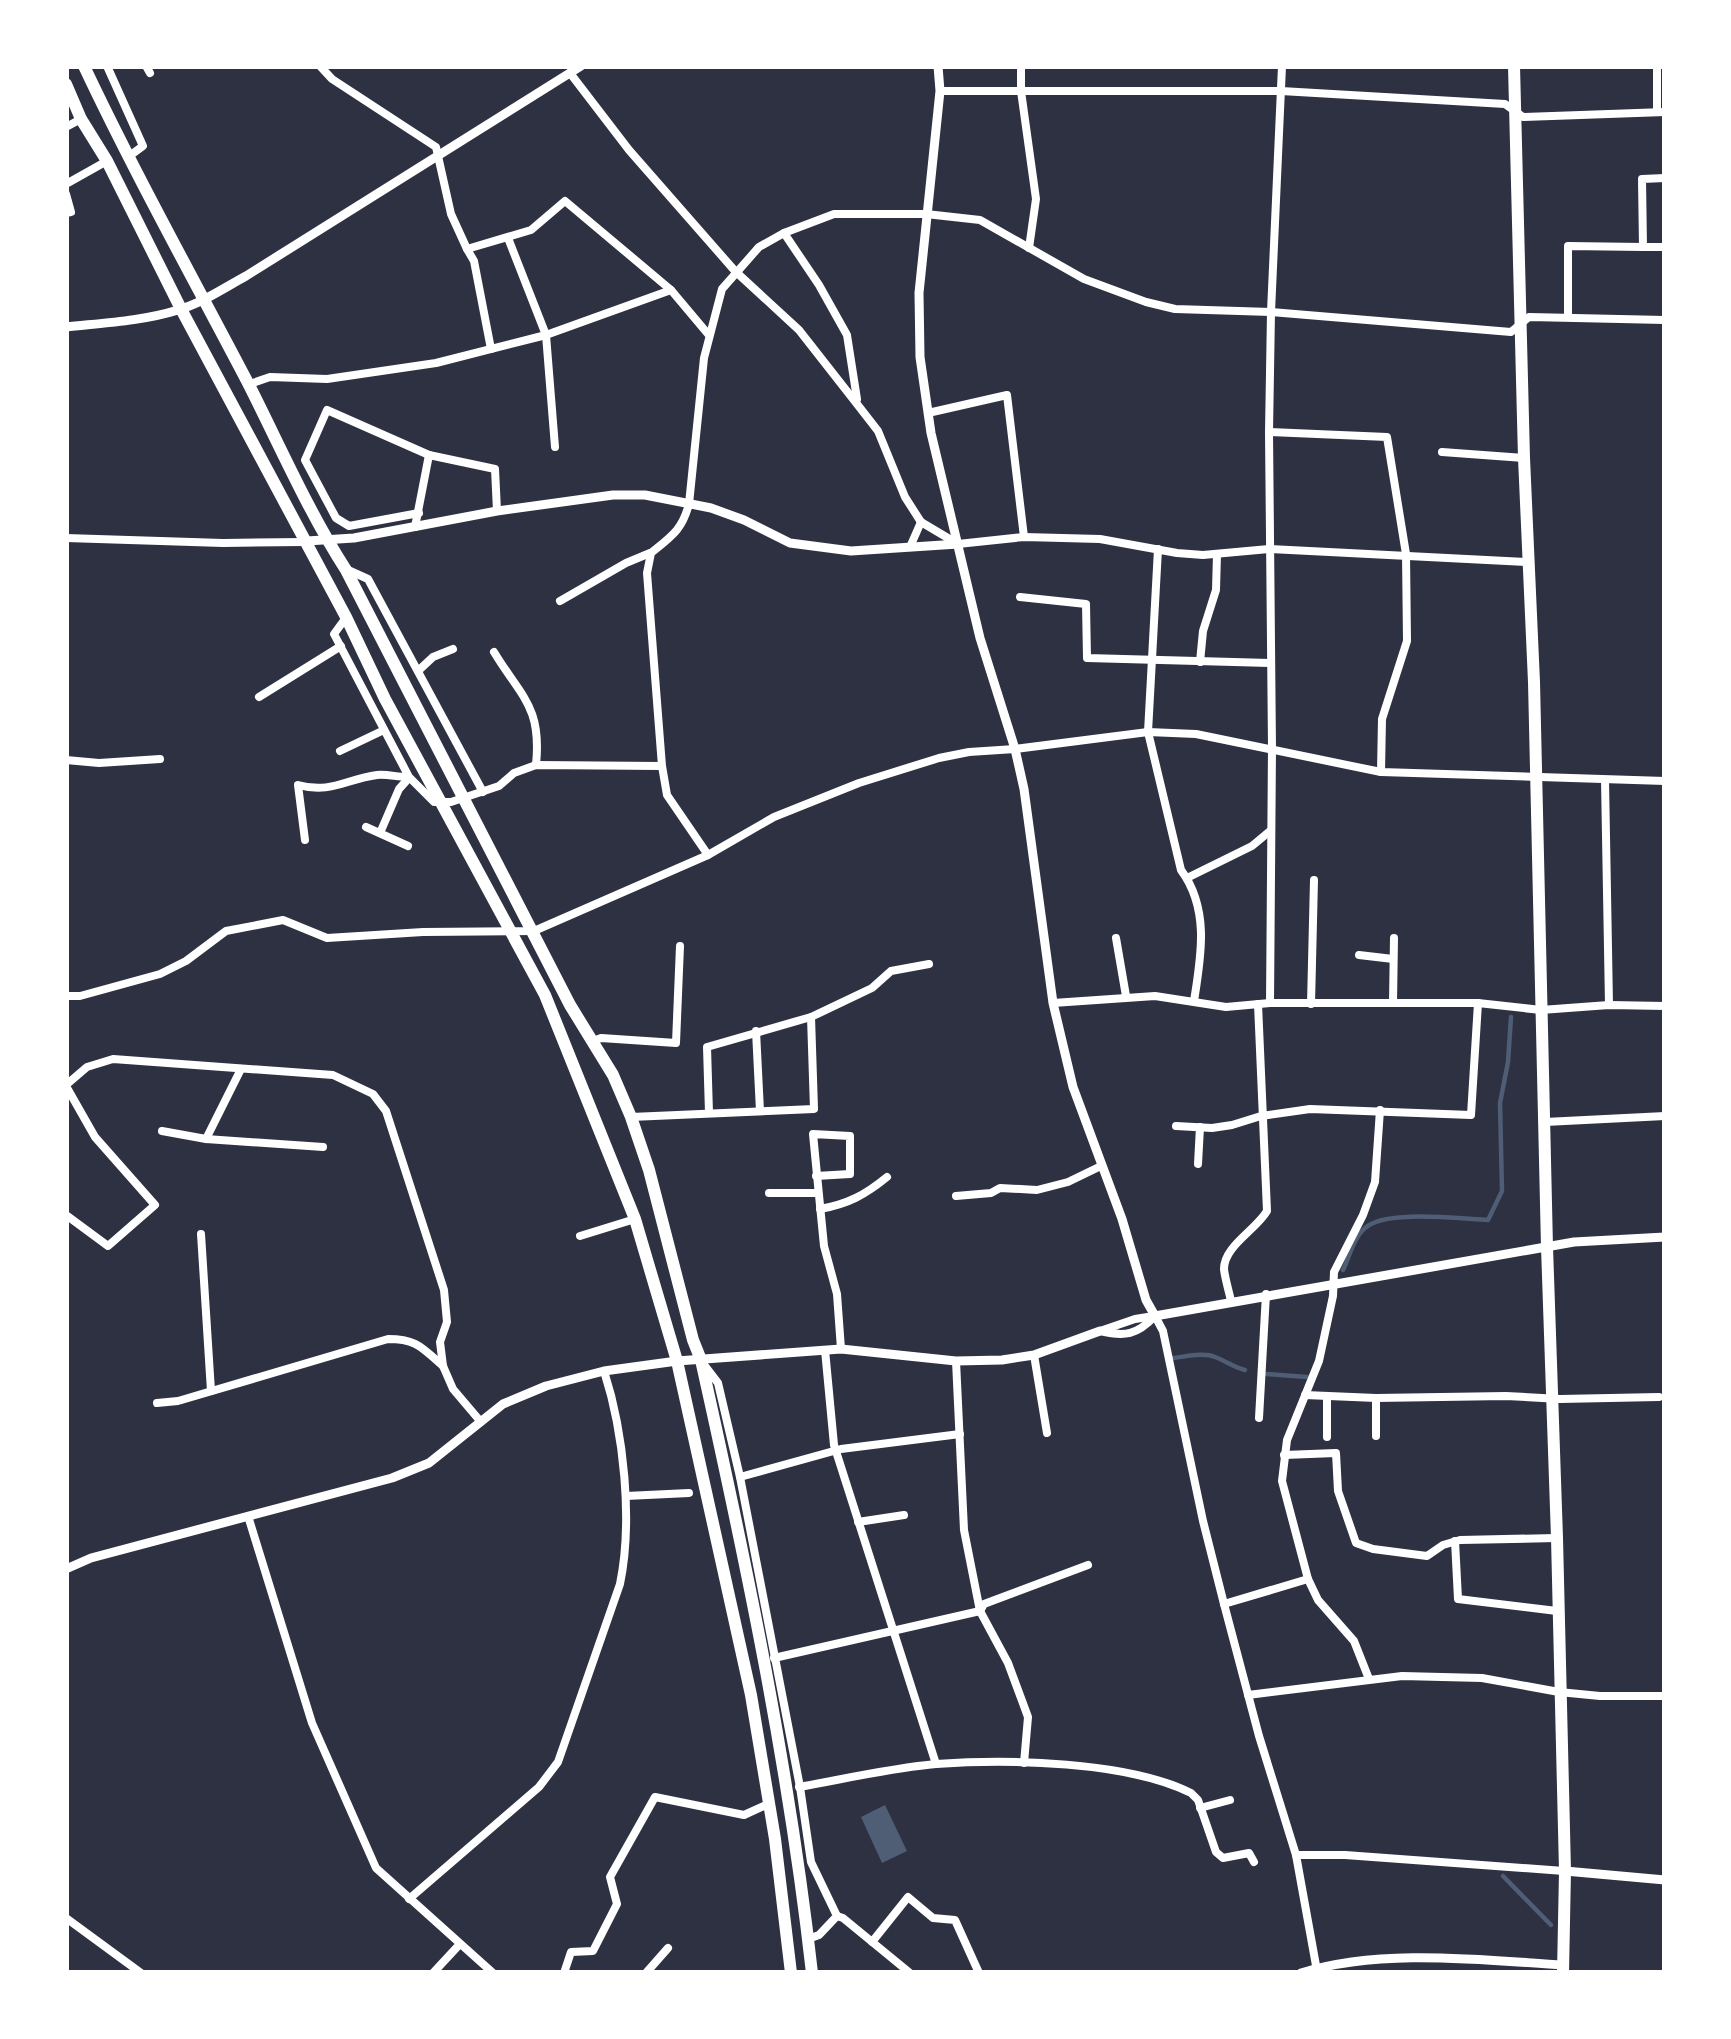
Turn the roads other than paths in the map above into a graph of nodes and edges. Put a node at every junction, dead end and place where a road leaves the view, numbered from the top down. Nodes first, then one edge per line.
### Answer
1 (84, 66) edge
2 (107, 66) edge
3 (320, 66) edge
4 (559, 66) edge
5 (581, 66) edge
6 (938, 66) edge
7 (1021, 66) edge
8 (1282, 66) edge
9 (1514, 66) edge
10 (1658, 66) edge
11 (570, 73) junction
12 (66, 84) edge
13 (940, 91) junction
14 (1022, 91) junction
15 (1281, 91) junction
16 (1515, 112) junction
17 (1661, 112) edge
18 (81, 119) junction
19 (66, 127) edge
20 (439, 157) junction
21 (128, 158) junction
22 (107, 161) junction
23 (1665, 178) edge
24 (66, 184) edge
25 (66, 194) edge
26 (66, 213) edge
27 (926, 214) junction
28 (784, 233) junction
29 (508, 238) junction
30 (1643, 247) junction
31 (1665, 247) edge
32 (1029, 248) junction
33 (467, 249) junction
34 (736, 272) junction
35 (670, 290) junction
36 (203, 299) junction
37 (181, 309) junction
38 (1271, 312) junction
39 (1568, 317) junction
40 (1665, 320) edge
41 (1520, 324) junction
42 (66, 328) edge
43 (546, 334) junction
44 (708, 334) junction
45 (491, 349) junction
46 (249, 385) junction
47 (857, 404) junction
48 (928, 413) junction
49 (1269, 432) junction
50 (555, 447) dead end
51 (1442, 452) dead end
52 (429, 455) junction
53 (1524, 458) junction
54 (689, 504) junction
55 (497, 511) junction
56 (418, 513) junction
57 (921, 522) junction
58 (416, 527) junction
59 (1024, 537) junction
60 (66, 538) edge
61 (326, 539) junction
62 (307, 542) junction
63 (958, 544) junction
64 (910, 547) junction
65 (1269, 548) junction
66 (1158, 549) junction
67 (651, 553) junction
68 (1217, 554) junction
69 (1406, 554) junction
70 (1528, 562) junction
71 (346, 570) junction
72 (1020, 596) dead end
73 (560, 601) dead end
74 (346, 617) junction
75 (340, 646) junction
76 (452, 649) dead end
77 (494, 652) dead end
78 (1153, 661) junction
79 (1200, 662) junction
80 (1270, 663) junction
81 (418, 671) junction
82 (278, 686) junction
83 (259, 697) dead end
84 (286, 699) dead end
85 (384, 730) junction
86 (1148, 732) junction
87 (1271, 748) junction
88 (1015, 749) junction
89 (340, 751) dead end
90 (160, 759) dead end
91 (66, 760) edge
92 (536, 765) junction
93 (662, 766) junction
94 (1381, 772) junction
95 (409, 778) junction
96 (1535, 778) junction
97 (1605, 780) junction
98 (1665, 781) edge
99 (483, 792) junction
100 (366, 827) dead end
101 (1271, 830) junction
102 (380, 833) junction
103 (305, 840) dead end
104 (408, 846) dead end
105 (708, 855) junction
106 (1187, 878) junction
107 (1314, 880) dead end
108 (534, 931) junction
109 (513, 932) junction
110 (1116, 938) dead end
111 (1394, 938) dead end
112 (680, 946) dead end
113 (1359, 955) dead end
114 (1394, 959) junction
115 (929, 964) dead end
116 (66, 996) edge
117 (1126, 996) junction
118 (1194, 1001) junction
119 (1053, 1003) junction
120 (1270, 1003) junction
121 (1393, 1003) junction
122 (1478, 1003) junction
123 (1258, 1004) junction
124 (1311, 1004) junction
125 (1609, 1005) junction
126 (1665, 1006) edge
127 (1541, 1010) junction
128 (811, 1017) junction
129 (756, 1031) junction
130 (592, 1042) junction
131 (241, 1070) junction
132 (66, 1086) edge
133 (1380, 1110) junction
134 (760, 1111) junction
135 (710, 1113) junction
136 (1261, 1116) junction
137 (1665, 1116) edge
138 (631, 1117) junction
139 (1545, 1122) junction
140 (1176, 1126) dead end
141 (1200, 1127) junction
142 (162, 1131) dead end
143 (206, 1139) junction
144 (323, 1147) dead end
145 (1198, 1164) dead end
146 (1102, 1166) junction
147 (816, 1176) junction
148 (887, 1177) dead end
149 (769, 1193) dead end
150 (818, 1193) junction
151 (956, 1196) dead end
152 (819, 1209) junction
153 (66, 1215) edge
154 (635, 1219) junction
155 (201, 1234) dead end
156 (580, 1237) dead end
157 (1665, 1238) edge
158 (1546, 1247) junction
159 (1332, 1284) junction
160 (1266, 1294) junction
161 (1231, 1301) junction
162 (1155, 1316) junction
163 (1100, 1331) joint
164 (841, 1349) junction
165 (825, 1350) junction
166 (1034, 1355) junction
167 (701, 1360) junction
168 (677, 1361) junction
169 (956, 1361) junction
170 (442, 1366) junction
171 (604, 1371) junction
172 (211, 1391) junction
173 (1305, 1395) junction
174 (1327, 1397) junction
175 (1659, 1397) dead end
176 (1376, 1398) junction
177 (1630, 1398) junction
178 (1551, 1399) junction
179 (157, 1403) dead end
180 (1630, 1413) dead end
181 (1259, 1418) dead end
182 (481, 1422) junction
183 (1047, 1432) dead end
184 (960, 1434) junction
185 (1376, 1436) dead end
186 (1328, 1437) dead end
187 (836, 1451) junction
188 (1284, 1455) junction
189 (740, 1477) junction
190 (689, 1493) dead end
191 (626, 1496) junction
192 (904, 1515) dead end
193 (248, 1516) junction
194 (858, 1522) junction
195 (1557, 1538) junction
196 (1455, 1541) junction
197 (1088, 1564) dead end
198 (66, 1569) edge
199 (1308, 1579) junction
200 (1224, 1604) junction
201 (980, 1611) junction
202 (1559, 1611) junction
203 (893, 1632) junction
204 (774, 1658) junction
205 (1369, 1679) junction
206 (1559, 1692) junction
207 (1248, 1695) junction
208 (1665, 1696) edge
209 (1024, 1763) junction
210 (936, 1765) junction
211 (800, 1786) junction
212 (785, 1793) junction
213 (1230, 1800) dead end
214 (770, 1803) junction
215 (1200, 1808) junction
216 (1296, 1855) junction
217 (1254, 1862) dead end
218 (1565, 1871) junction
219 (1665, 1880) edge
220 (409, 1899) junction
221 (837, 1916) junction
222 (66, 1918) edge
223 (808, 1940) junction
224 (872, 1942) junction
225 (459, 1946) junction
226 (668, 1948) dead end
227 (1563, 1969) edge
228 (1317, 1971) edge
229 (141, 1973) edge
230 (433, 1973) edge
231 (493, 1973) edge
232 (564, 1973) edge
233 (646, 1973) edge
234 (791, 1973) edge
235 (812, 1973) edge
236 (910, 1973) edge
237 (979, 1973) edge
238 (1301, 1973) edge

1 - 21 main road
2 - 21 street
3 - 20 street
4 - 11 street
5 - 11 street
6 - 13 street
7 - 14 street
8 - 15 street
9 - 16 main road
10 - 17 street
11 - 20 street
11 - 34 street
12 - 18 main road
13 - 14 street
13 - 27 street
14 - 15 street
14 - 32 street
15 - 16 street
15 - 38 street
16 - 17 street
16 - 41 main road
18 - 19 street
18 - 22 main road
20 - 33 street
20 - 36 street
21 - 36 main road
22 - 24 street
22 - 37 main road
23 - 30 street
25 - 26 street
27 - 28 street
27 - 32 street
27 - 48 street
28 - 34 street
28 - 47 street
29 - 33 street
29 - 35 street
29 - 43 street
30 - 31 street
30 - 39 street
32 - 38 street
33 - 45 street
34 - 44 street
34 - 47 street
35 - 43 street
35 - 44 street
36 - 37 street
36 - 46 main road
37 - 42 street
37 - 62 main road
38 - 41 street
38 - 49 street
39 - 40 street
39 - 41 street
41 - 53 main road
43 - 45 street
43 - 50 street
44 - 54 street
45 - 46 street
46 - 61 main road
47 - 57 street
48 - 59 street
48 - 63 street
49 - 65 street
49 - 69 street
51 - 53 street
52 - 55 street
52 - 56 street
52 - 56 street
53 - 70 main road
54 - 55 street
54 - 64 street
54 - 67 street
55 - 58 street
56 - 58 street
57 - 63 street
57 - 64 street
58 - 61 street
59 - 63 street
59 - 66 street
60 - 62 street
61 - 62 street
61 - 71 main road
62 - 74 main road
63 - 64 street
63 - 88 street
65 - 68 street
65 - 69 street
65 - 80 street
66 - 68 street
66 - 78 street
67 - 73 street
67 - 93 street
68 - 79 street
69 - 70 street
69 - 94 street
70 - 96 main road
71 - 81 street
71 - 108 main road
72 - 78 street
74 - 75 street
74 - 109 main road
75 - 82 street
75 - 85 street
76 - 81 street
77 - 92 street
78 - 79 street
78 - 86 street
79 - 80 street
80 - 87 street
81 - 99 street
82 - 83 street
82 - 84 street
85 - 89 street
85 - 95 street
86 - 87 street
86 - 88 street
86 - 106 street
87 - 94 street
87 - 101 street
88 - 105 street
88 - 119 street
90 - 91 street
92 - 93 street
92 - 99 street
93 - 105 street
94 - 96 street
95 - 99 street
95 - 102 street
95 - 103 street
96 - 97 street
96 - 127 main road
97 - 98 street
97 - 125 street
100 - 102 street
101 - 106 street
101 - 120 street
102 - 104 street
105 - 108 street
106 - 118 street
107 - 124 street
108 - 109 street
108 - 130 main road
109 - 116 street
109 - 154 main road
110 - 117 street
111 - 114 street
112 - 130 street
113 - 114 street
114 - 121 street
115 - 128 street
117 - 118 street
117 - 119 street
118 - 123 street
119 - 146 street
120 - 123 street
120 - 124 street
121 - 122 street
121 - 124 street
122 - 127 street
122 - 133 street
123 - 136 street
125 - 126 street
125 - 127 street
127 - 139 main road
128 - 129 street
128 - 134 street
129 - 134 street
129 - 135 street
130 - 138 main road
131 - 132 street
131 - 143 street
131 - 170 street
132 - 153 street
133 - 136 street
133 - 159 street
134 - 135 street
135 - 138 street
136 - 141 street
136 - 161 street
137 - 139 street
138 - 167 main road
139 - 158 main road
140 - 141 street
141 - 145 street
142 - 143 street
143 - 144 street
146 - 151 street
146 - 162 street
147 - 147 street
147 - 150 street
148 - 152 street
149 - 150 street
150 - 152 street
152 - 164 street
154 - 156 street
154 - 168 main road
155 - 172 street
157 - 158 street
158 - 159 street
158 - 178 main road
159 - 160 street
159 - 173 street
160 - 161 street
160 - 181 street
161 - 162 street
162 - 163 street
162 - 200 street
163 - 166 street
164 - 165 street
164 - 169 street
165 - 167 street
165 - 187 street
166 - 169 street
166 - 183 street
167 - 168 street
167 - 189 street
167 - 212 main road
168 - 171 street
168 - 214 main road
169 - 184 street
170 - 172 street
170 - 182 street
171 - 182 street
171 - 191 street
172 - 179 street
173 - 174 street
173 - 188 street
174 - 176 street
174 - 186 street
175 - 177 street
176 - 178 street
176 - 185 street
177 - 178 street
177 - 180 street
178 - 195 main road
182 - 193 street
184 - 187 street
184 - 201 street
187 - 189 street
187 - 194 street
188 - 196 street
188 - 199 street
189 - 204 street
190 - 191 street
191 - 220 street
192 - 194 street
193 - 198 street
193 - 220 street
194 - 203 street
195 - 196 street
195 - 202 main road
196 - 202 street
197 - 201 street
199 - 200 street
199 - 205 street
200 - 207 street
201 - 203 street
201 - 209 street
202 - 206 main road
203 - 204 street
203 - 210 street
204 - 211 street
205 - 206 street
205 - 207 street
206 - 208 street
206 - 218 main road
207 - 216 street
209 - 210 street
209 - 215 street
210 - 211 street
211 - 212 street
211 - 221 street
212 - 223 main road
213 - 215 street
214 - 232 street
214 - 234 main road
215 - 217 street
216 - 218 street
216 - 228 street
218 - 219 street
218 - 227 main road
220 - 225 street
221 - 223 street
221 - 224 street
222 - 229 street
223 - 235 main road
224 - 236 street
224 - 237 street
225 - 230 street
225 - 231 street
226 - 233 street
227 - 228 street
228 - 238 street

